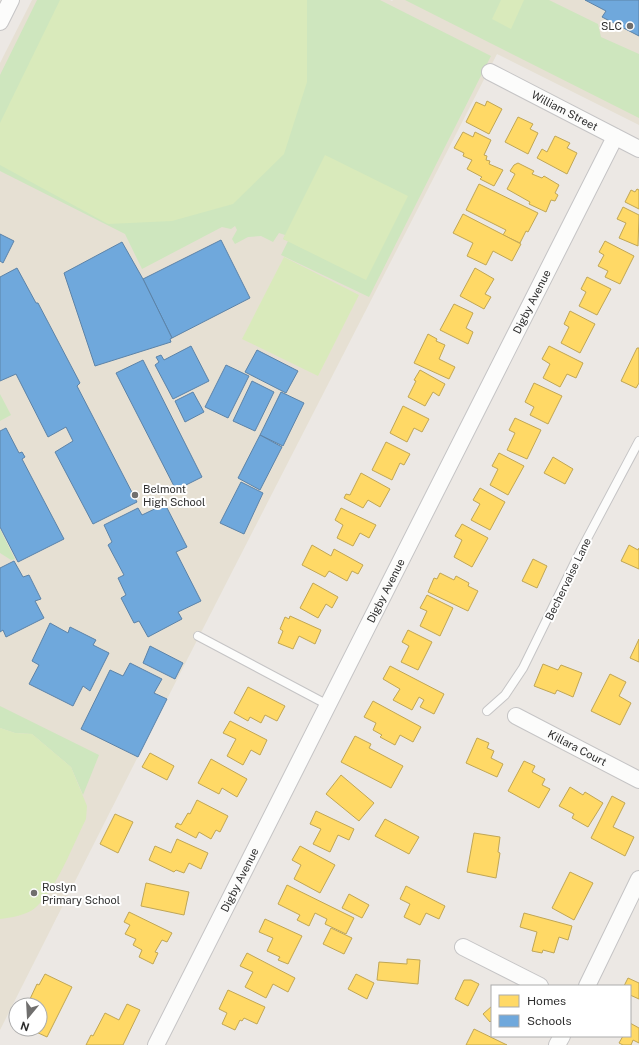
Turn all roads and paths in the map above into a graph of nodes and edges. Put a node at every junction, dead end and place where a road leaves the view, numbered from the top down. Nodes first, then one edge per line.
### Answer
1 (11, 0) edge
2 (0, 22) edge
3 (490, 72) dead end
4 (615, 137) junction
5 (639, 149) edge
6 (639, 441) edge
7 (198, 636) dead end
8 (328, 705) junction
9 (486, 711) dead end
10 (516, 716) dead end
11 (639, 780) edge
12 (639, 879) edge
13 (463, 947) dead end
14 (538, 985) edge
15 (587, 985) edge
16 (156, 1045) edge

1 - 2 street
3 - 4 street, William Street
4 - 5 street, William Street
4 - 8 street, Digby Avenue
6 - 9 lane, Bechervaise Lane
7 - 8 lane
8 - 16 street, Digby Avenue
10 - 11 street, Killara Court
12 - 15 street
13 - 14 street

